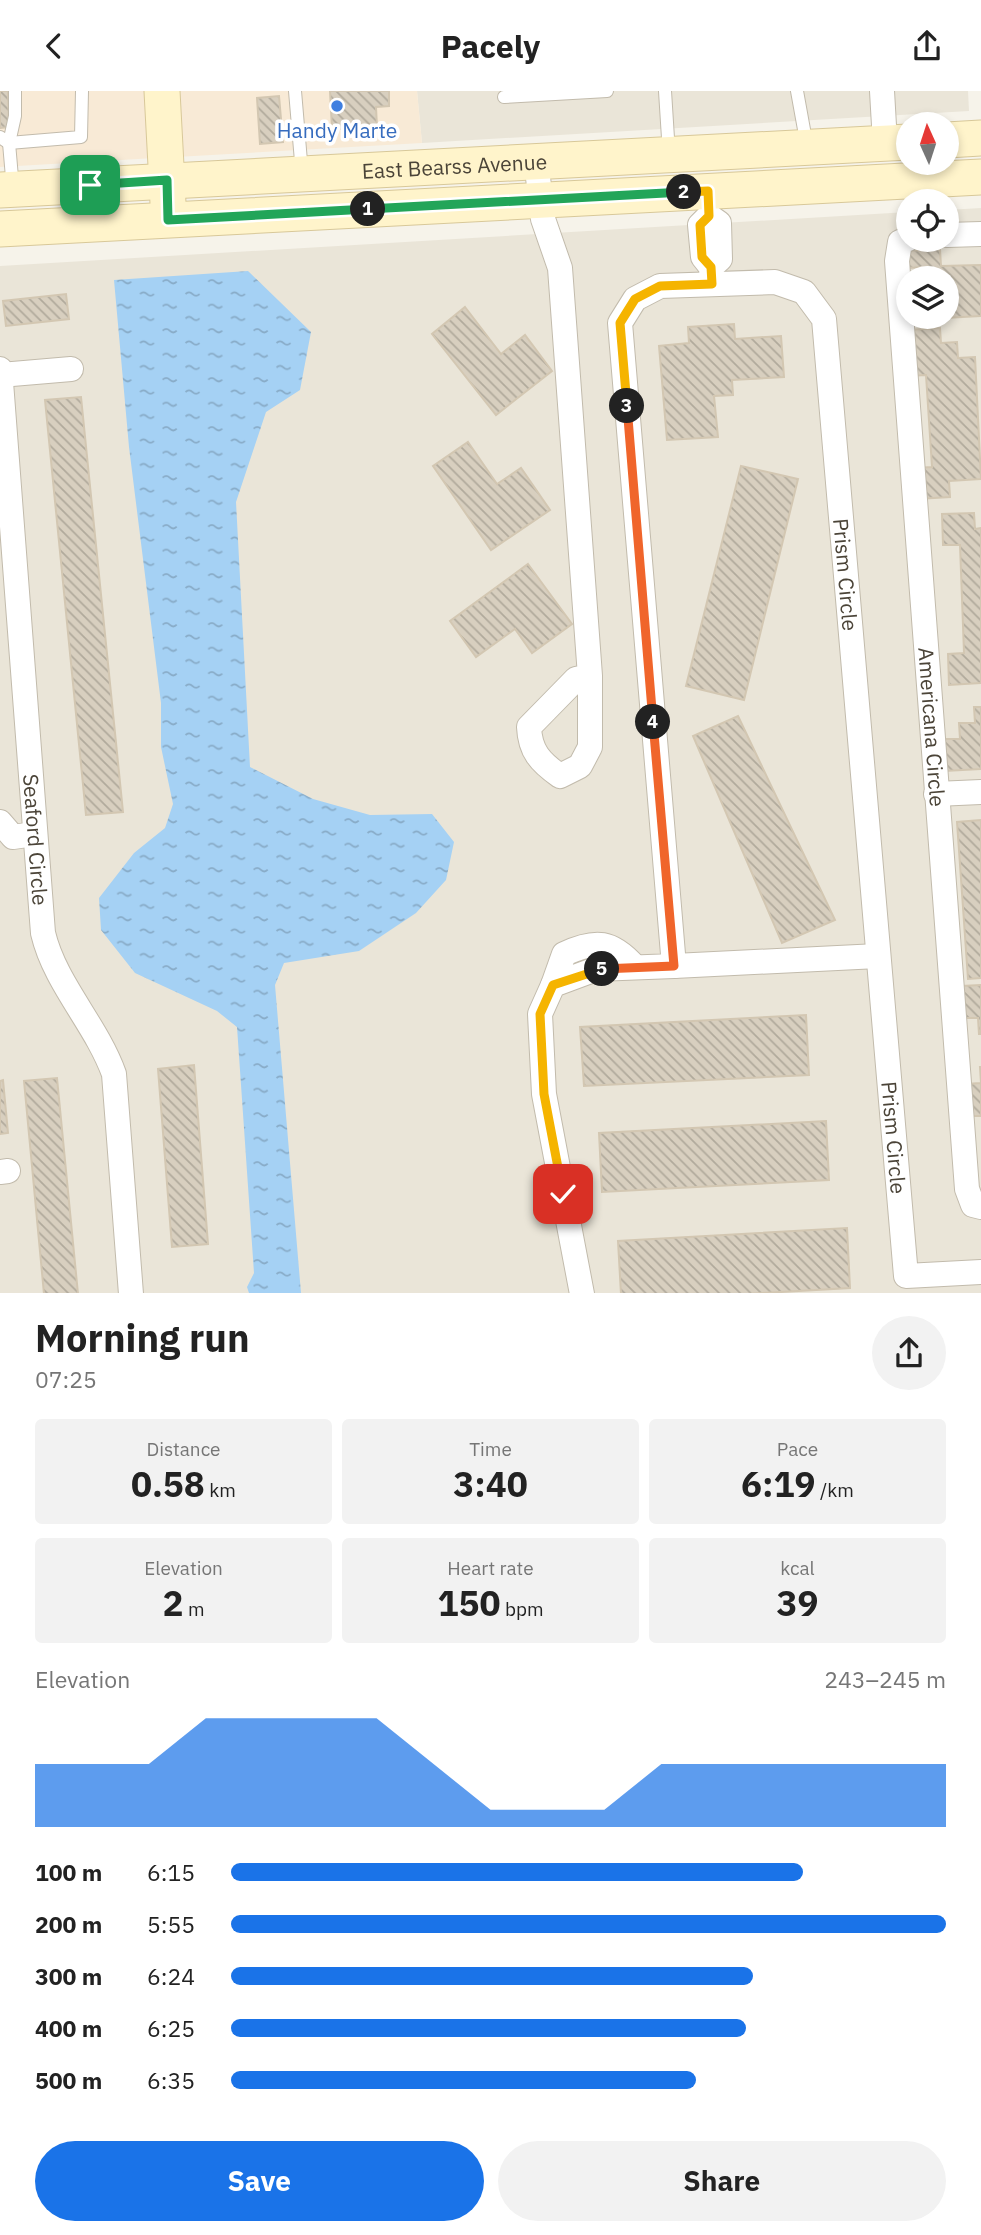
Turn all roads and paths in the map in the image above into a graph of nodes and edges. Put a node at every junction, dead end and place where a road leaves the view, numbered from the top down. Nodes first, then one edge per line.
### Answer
1 (15, 91) edge
2 (82, 91) edge
3 (162, 91) edge
4 (295, 91) edge
5 (607, 91) edge
6 (665, 91) edge
7 (797, 91) edge
8 (882, 91) edge
9 (504, 97) dead end
10 (981, 138) edge
11 (896, 139) edge
12 (959, 139) edge
13 (5, 140) edge
14 (896, 142) edge
15 (807, 147) junction
16 (706, 152) junction
17 (669, 154) junction
18 (536, 161) junction
19 (302, 173) junction
20 (981, 177) edge
21 (167, 180) junction
22 (6, 189) edge
23 (540, 200) junction
24 (708, 204) junction
25 (168, 220) junction
26 (0, 229) edge
27 (981, 234) edge
28 (959, 235) edge
29 (902, 252) edge
30 (712, 275) junction
31 (0, 369) edge
32 (71, 369) dead end
33 (0, 375) edge
34 (590, 676) dead end
35 (981, 792) edge
36 (936, 794) junction
37 (0, 822) edge
38 (34, 834) junction
39 (878, 956) junction
40 (674, 966) junction
41 (981, 1207) edge
42 (981, 1272) edge
43 (906, 1285) edge
44 (131, 1293) edge
45 (582, 1293) edge

1 - 13 lane
2 - 13 lane
3 - 21 main road
4 - 19 lane
5 - 9 lane
6 - 17 lane
7 - 15 lane
8 - 11 street
10 - 12 main road
13 - 22 lane
14 - 15 main road, East Bearss Avenue
15 - 16 main road, East Bearss Avenue
16 - 17 main road, East Bearss Avenue
16 - 24 street
17 - 18 main road, East Bearss Avenue
18 - 19 main road, East Bearss Avenue
18 - 23 street
19 - 21 main road, East Bearss Avenue
20 - 24 main road, East Bearss Avenue
21 - 22 main road, East Bearss Avenue
21 - 25 main road
23 - 24 main road, East Bearss Avenue
23 - 25 main road, East Bearss Avenue
23 - 34 street
24 - 30 street
25 - 26 main road, East Bearss Avenue
27 - 28 street
29 - 36 street, Americana Circle
30 - 39 street, Prism Circle
30 - 40 street, Prism Circle
31 - 33 street, Seaford Circle
32 - 33 street
33 - 38 street, Seaford Circle
35 - 36 street
36 - 41 street, Americana Circle
37 - 38 street
38 - 44 street, Seaford Circle
39 - 40 street
39 - 43 street, Prism Circle
40 - 45 street
42 - 43 street, Prism Circle

